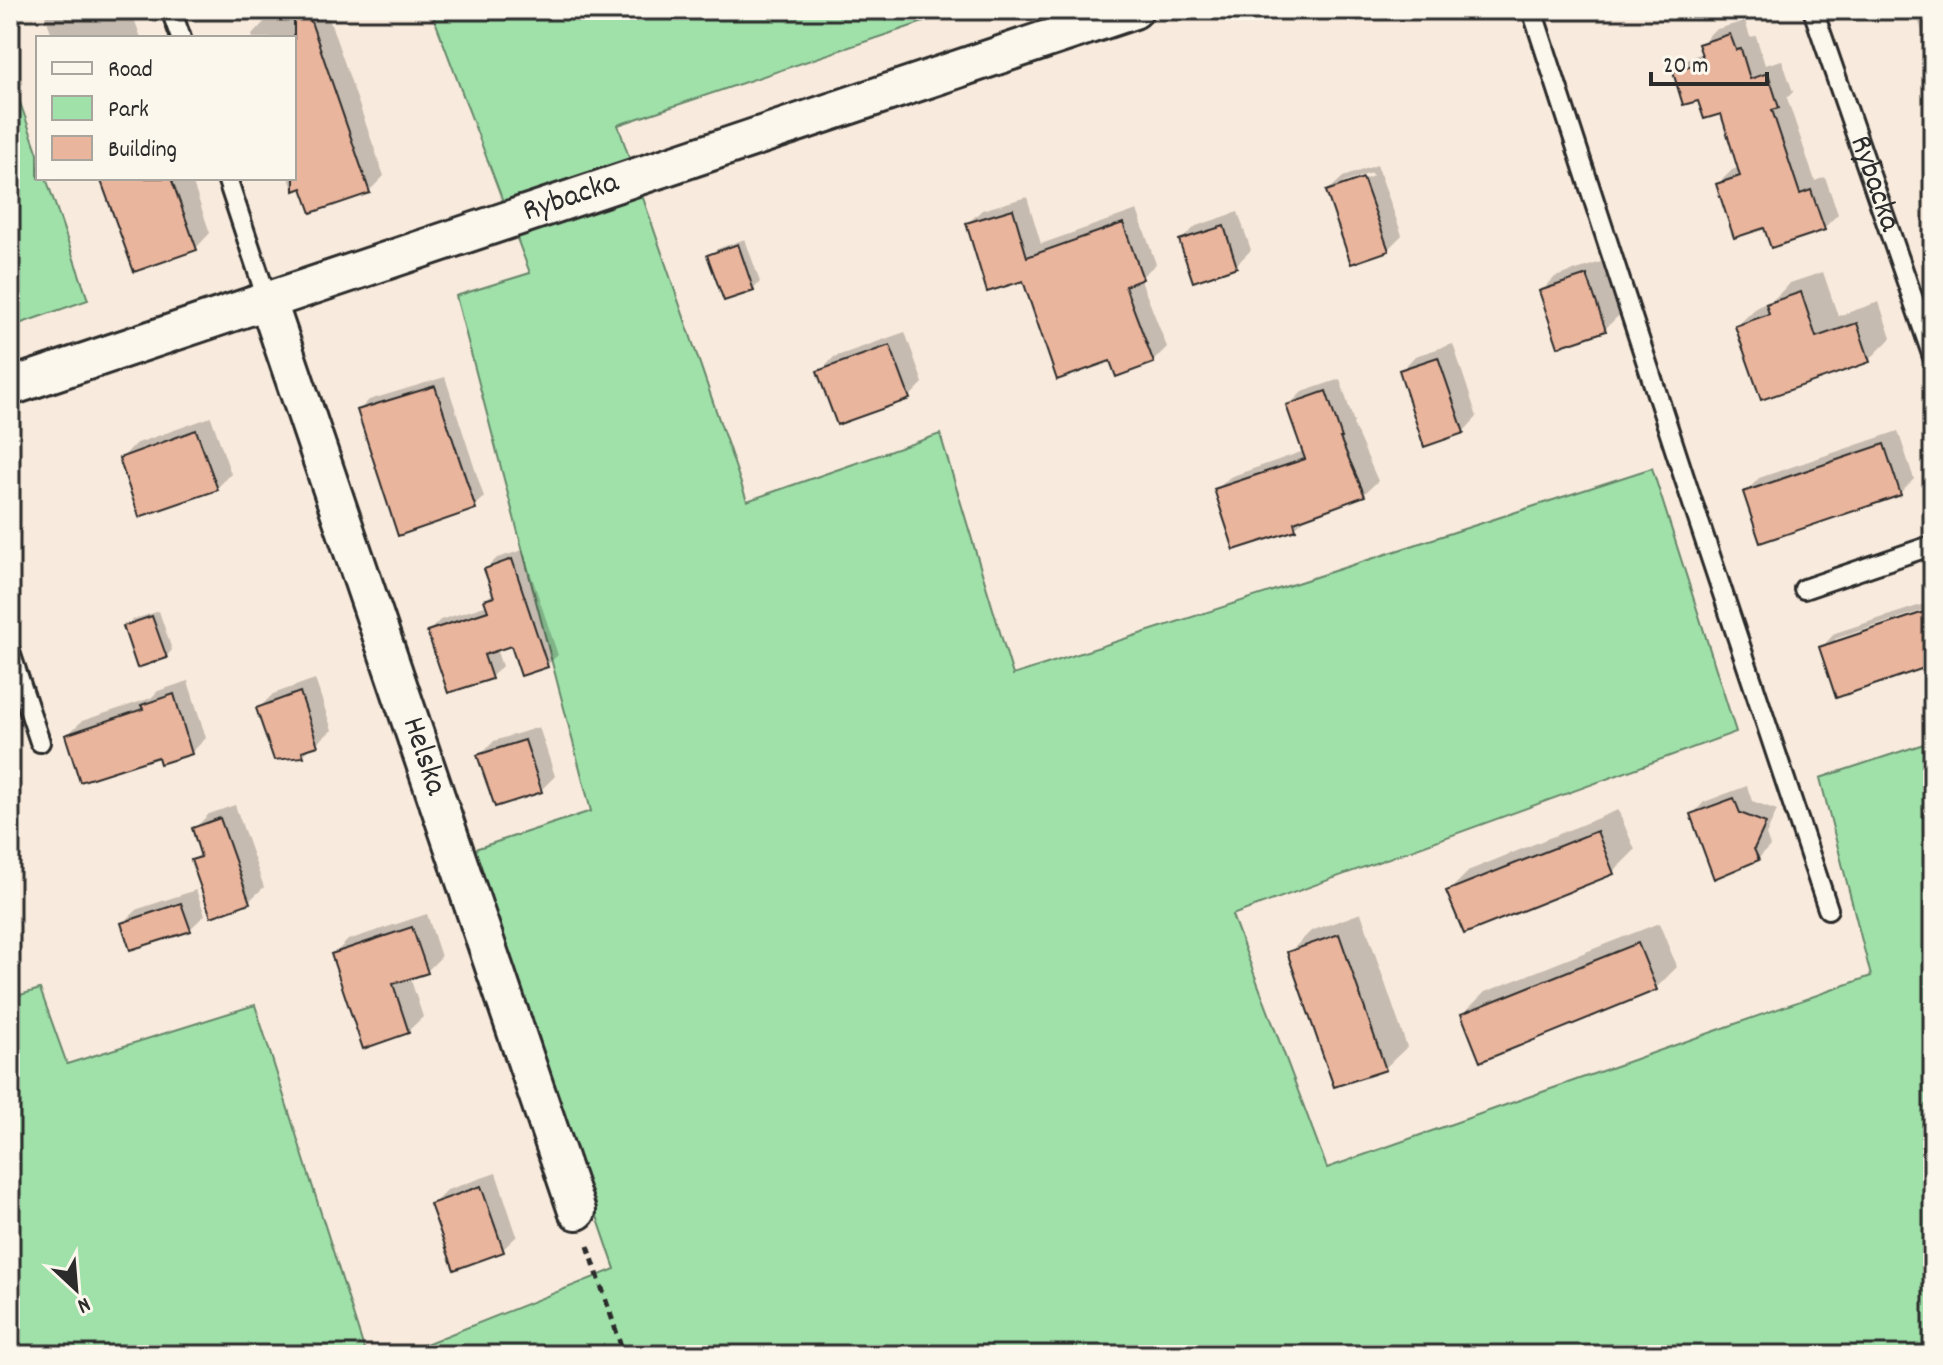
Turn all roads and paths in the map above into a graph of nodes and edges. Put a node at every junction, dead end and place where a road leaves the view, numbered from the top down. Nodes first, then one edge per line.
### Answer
1 (171, 10) edge
2 (1134, 10) edge
3 (1532, 10) edge
4 (1813, 10) edge
5 (180, 36) edge
6 (228, 180) edge
7 (268, 302) junction
8 (1933, 357) edge
9 (10, 387) edge
10 (1933, 545) edge
11 (1804, 589) dead end
12 (10, 652) edge
13 (40, 742) dead end
14 (1828, 909) dead end
15 (577, 1211) joint
16 (624, 1355) edge

1 - 5 lane
2 - 7 street, Rybacka
3 - 14 lane
4 - 8 lane, Rybacka
6 - 7 lane
7 - 9 street, Rybacka
7 - 15 street, Helska
10 - 11 lane
12 - 13 lane
15 - 16 path

